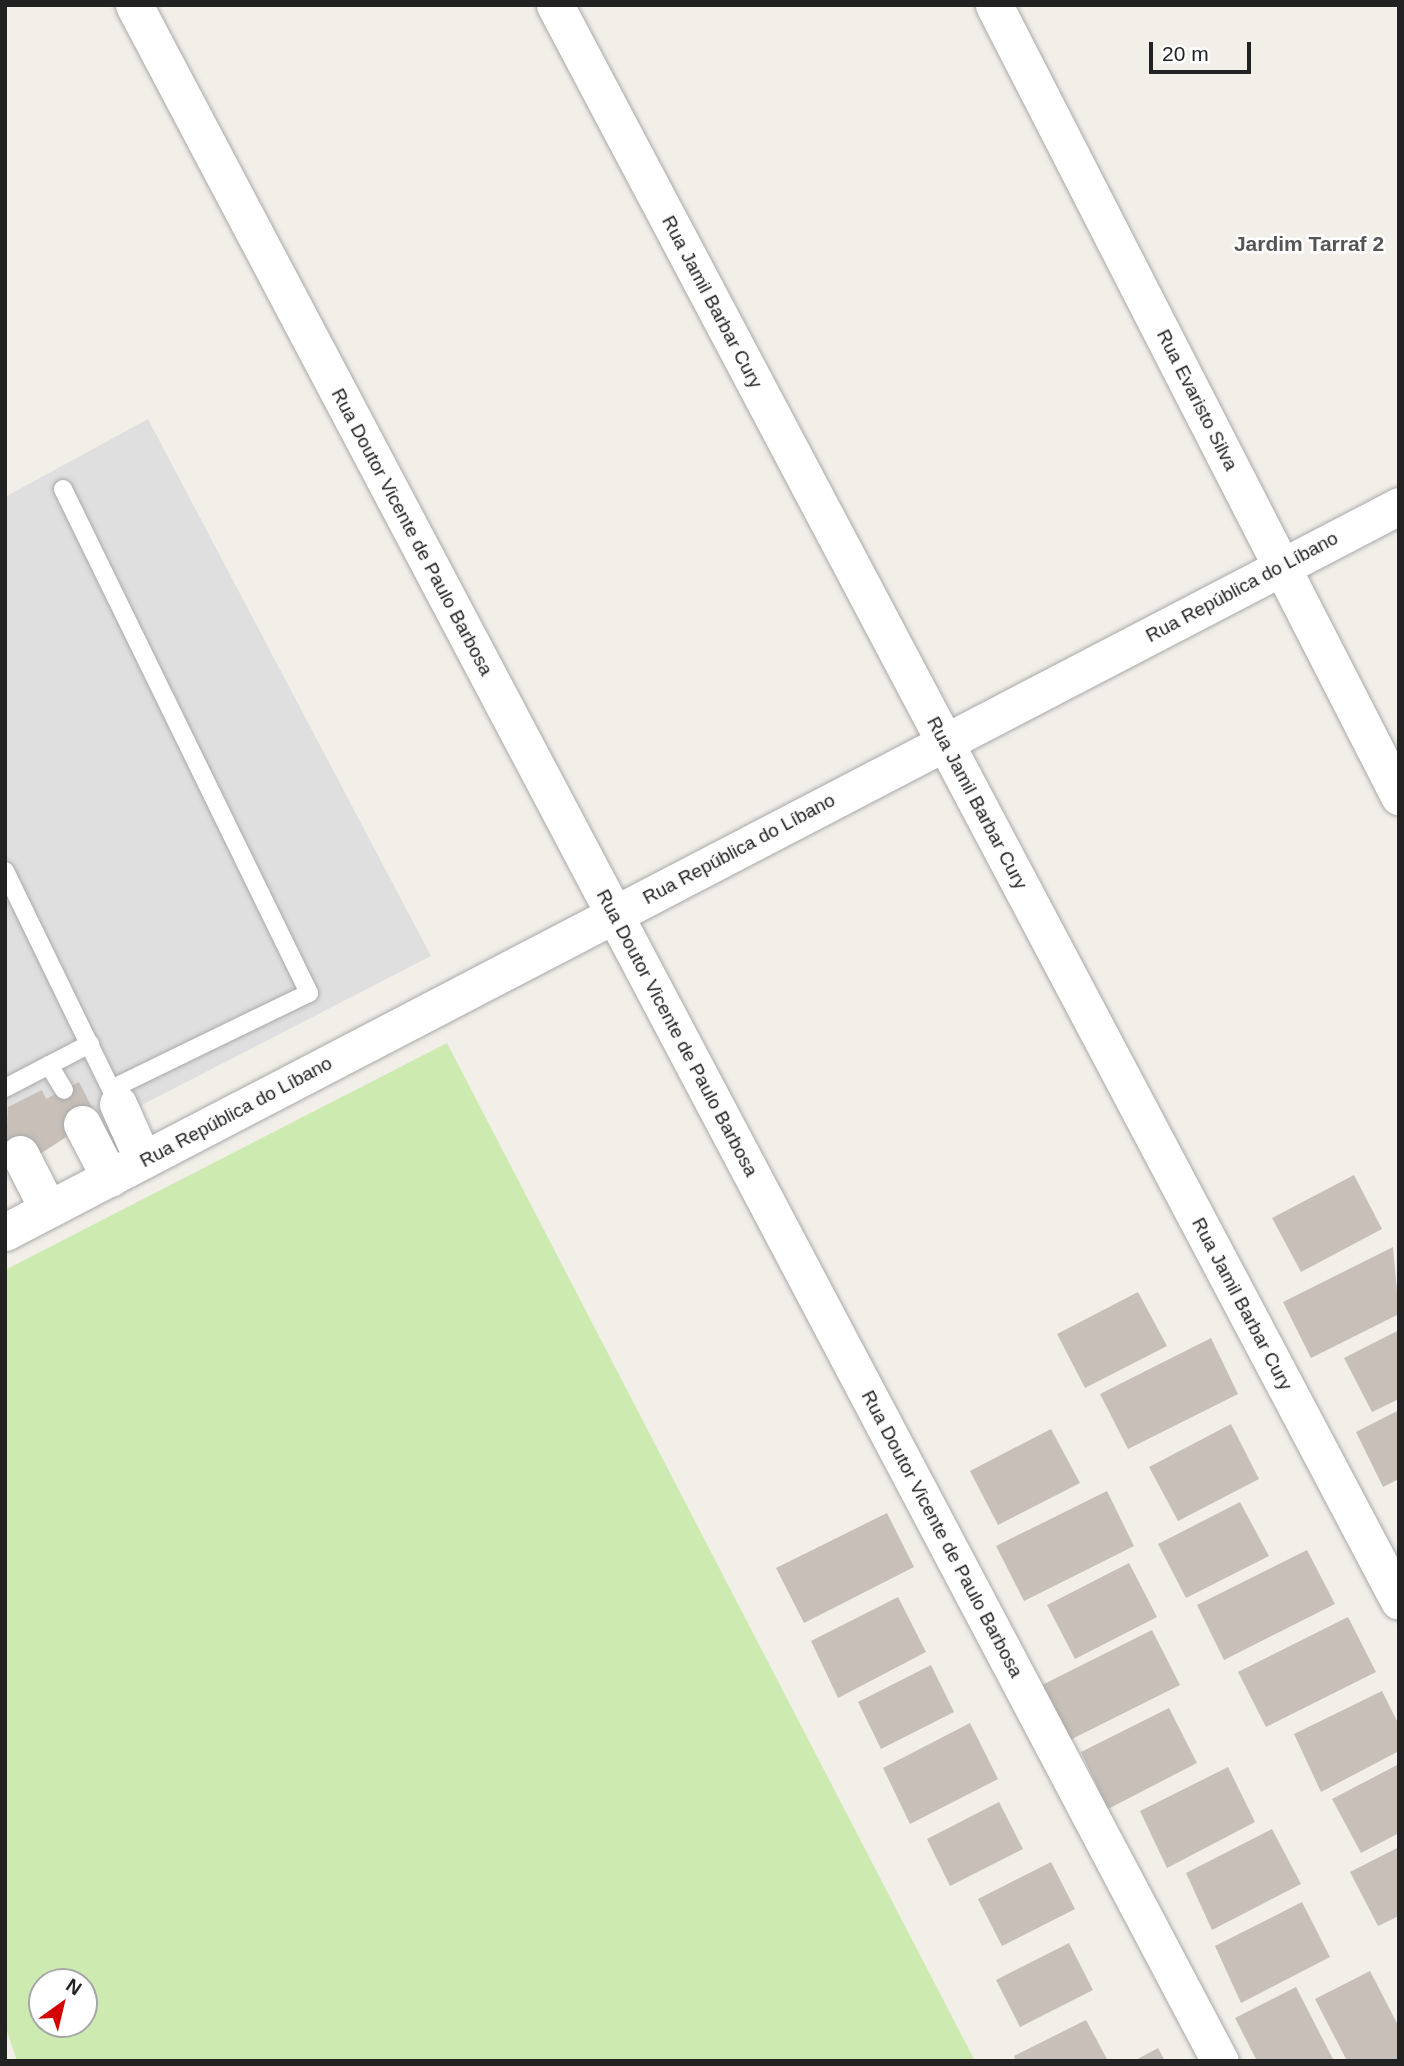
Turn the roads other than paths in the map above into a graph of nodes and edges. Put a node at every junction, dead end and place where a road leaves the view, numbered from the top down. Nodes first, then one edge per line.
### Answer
1 (134, 5) edge
2 (555, 5) edge
3 (994, 5) edge
4 (63, 489) dead end
5 (1399, 506) edge
6 (1282, 566) junction
7 (945, 742) junction
8 (1399, 796) edge
9 (5, 871) edge
10 (615, 915) junction
11 (90, 1044) junction
12 (49, 1065) junction
13 (5, 1088) edge
14 (64, 1090) dead end
15 (115, 1096) junction
16 (82, 1124) dead end
17 (20, 1154) dead end
18 (143, 1160) junction
19 (110, 1178) junction
20 (48, 1209) junction
21 (5, 1232) edge
22 (1399, 1601) edge
23 (1220, 2061) edge

1 - 10 street, Rua Doutor Vicente de Paulo Barbosa
2 - 7 street, Rua Jamil Barbar Cury
3 - 6 street, Rua Evaristo Silva
4 - 15 lane
5 - 6 street, Rua República do Líbano
6 - 7 street, Rua República do Líbano
6 - 8 street, Rua Evaristo Silva
7 - 10 street, Rua República do Líbano
7 - 22 street, Rua Jamil Barbar Cury
9 - 11 lane
10 - 18 street, Rua República do Líbano
10 - 23 street, Rua Doutor Vicente de Paulo Barbosa
11 - 12 lane
11 - 15 lane
12 - 13 lane
12 - 14 lane
15 - 18 street
16 - 19 street
17 - 20 street
18 - 19 street, Rua República do Líbano
19 - 20 street, Rua República do Líbano
20 - 21 street, Rua República do Líbano

